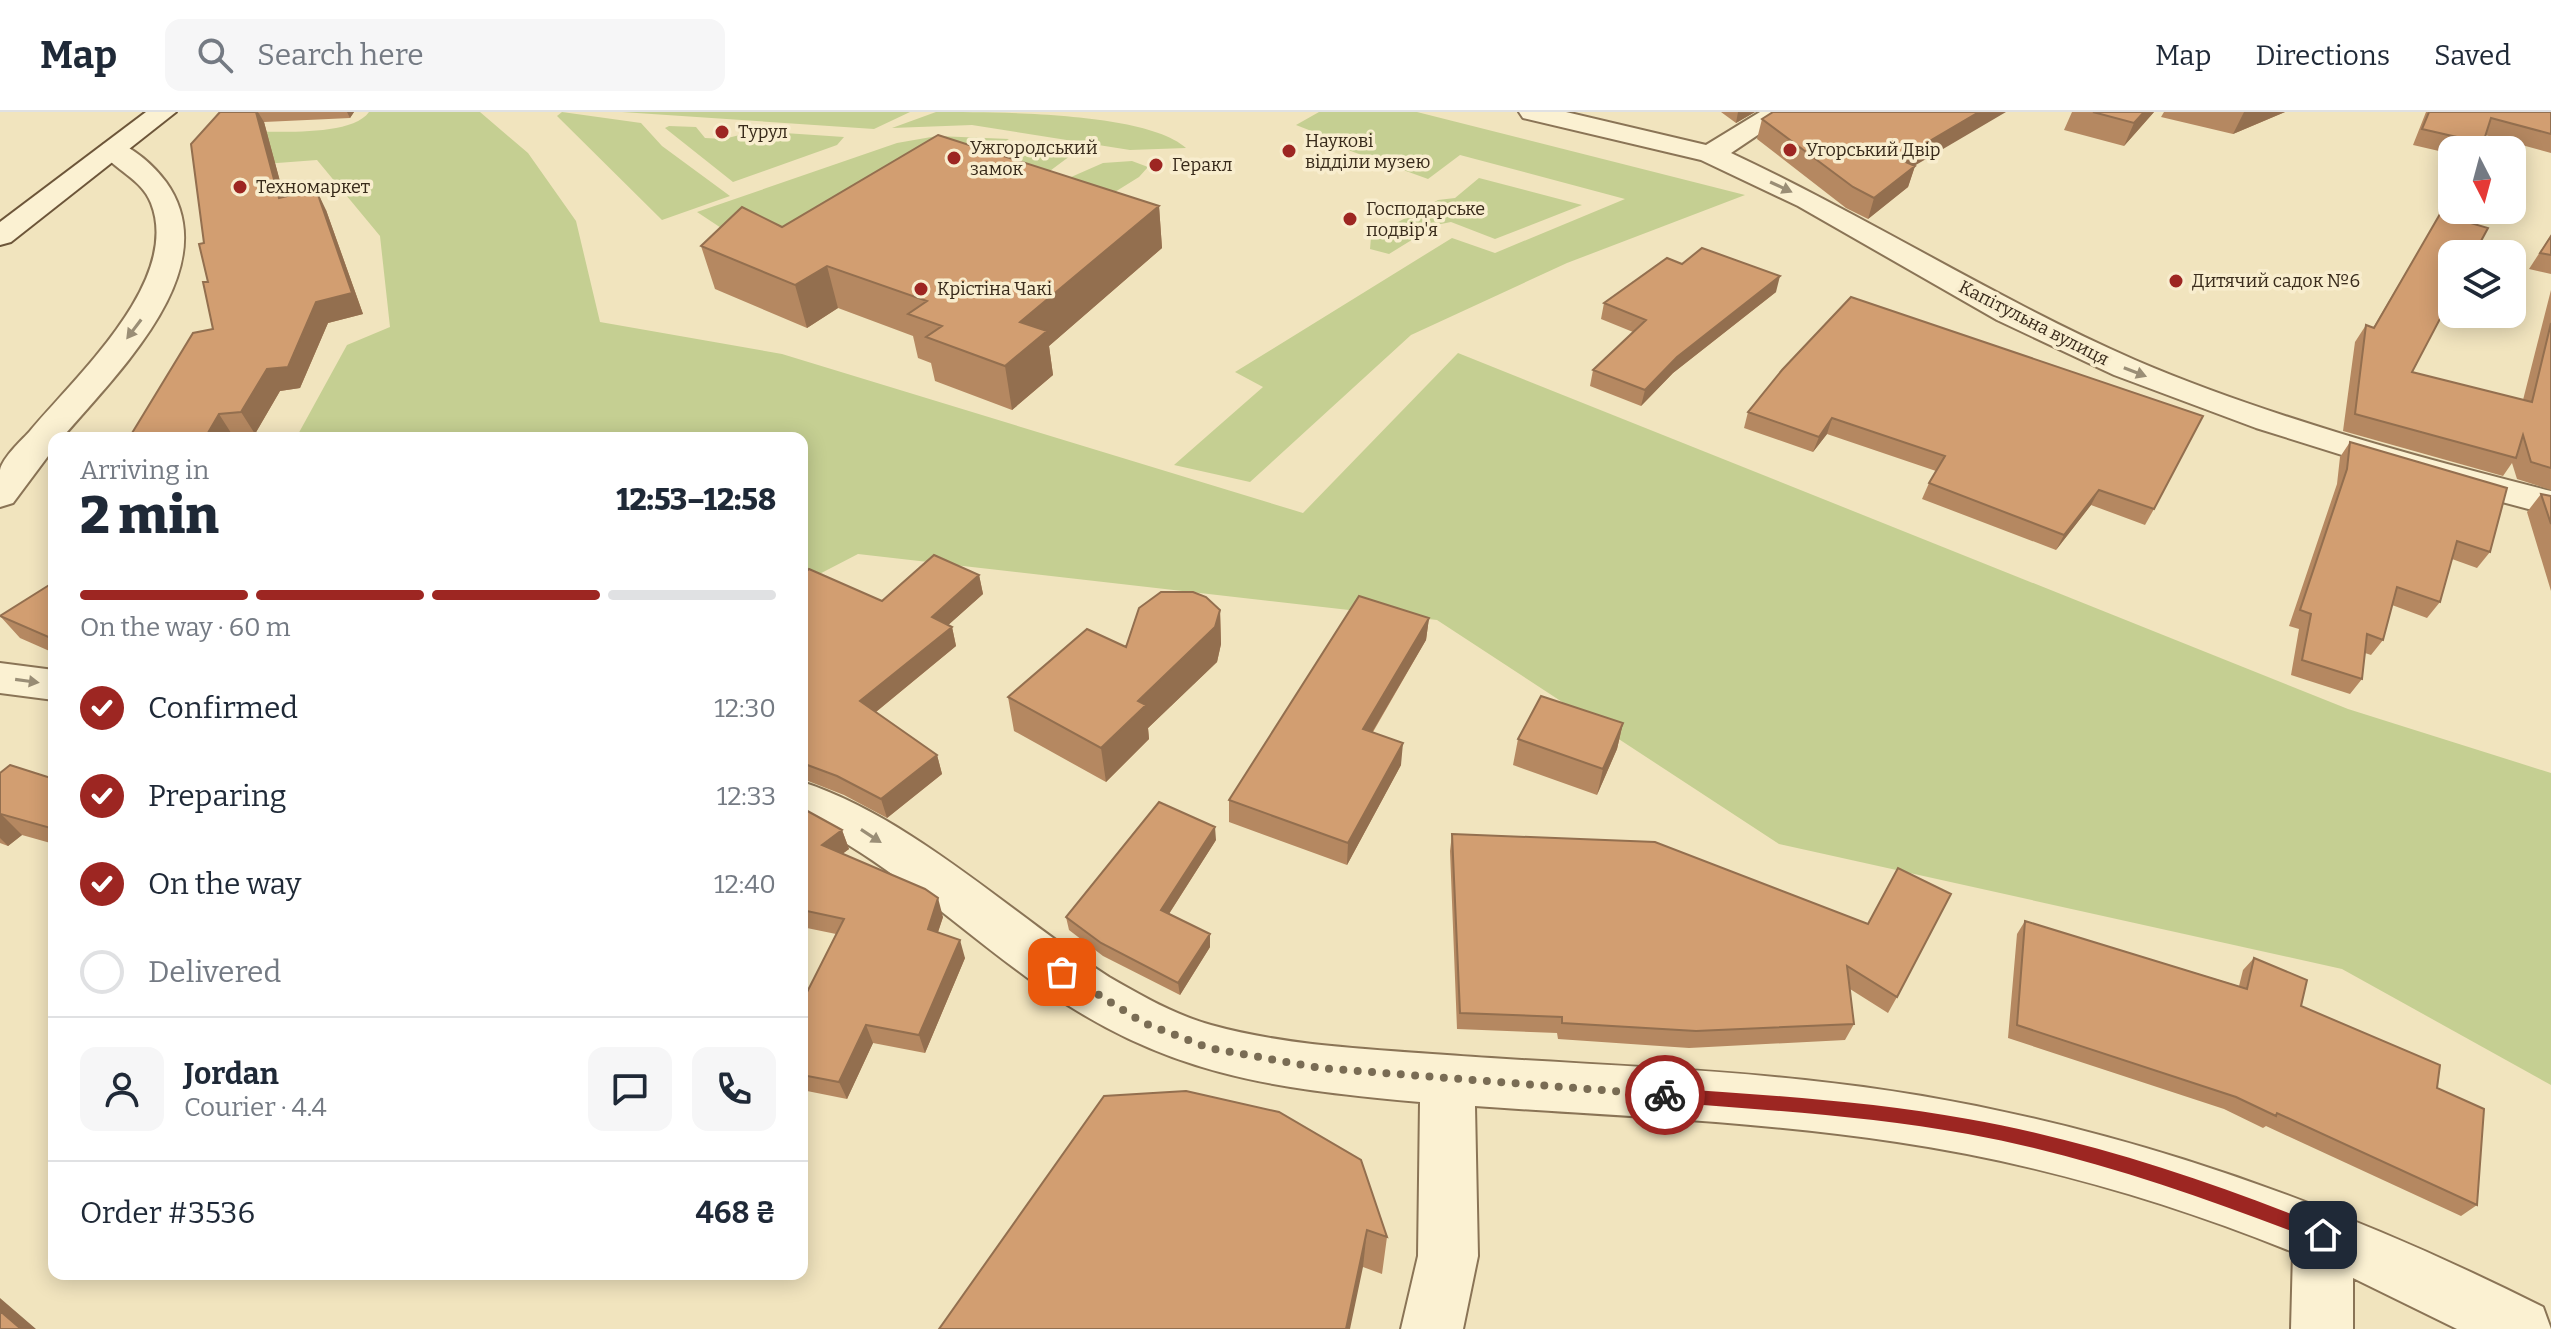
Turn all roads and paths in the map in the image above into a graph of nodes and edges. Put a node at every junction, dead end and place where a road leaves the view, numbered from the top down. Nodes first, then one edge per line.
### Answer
1 (163, 112) edge
2 (1532, 112) edge
3 (1779, 112) edge
4 (114, 150) junction
5 (1710, 154) junction
6 (0, 236) edge
7 (51, 432) edge
8 (48, 436) edge
9 (0, 495) edge
10 (2551, 503) edge
11 (0, 678) edge
12 (48, 684) edge
13 (808, 803) edge
14 (1447, 1079) junction
15 (2323, 1235) junction
16 (1432, 1329) edge
17 (2322, 1329) edge
18 (2521, 1329) edge

1 - 4 street
2 - 5 street, Капітульна вулиця
3 - 5 street
4 - 6 street
4 -> 7 street
5 -> 10 street, Капітульна вулиця
8 -> 9 street
11 -> 12 street
13 -> 14 street
14 - 15 street
14 - 16 street
15 - 17 street
15 - 18 street

